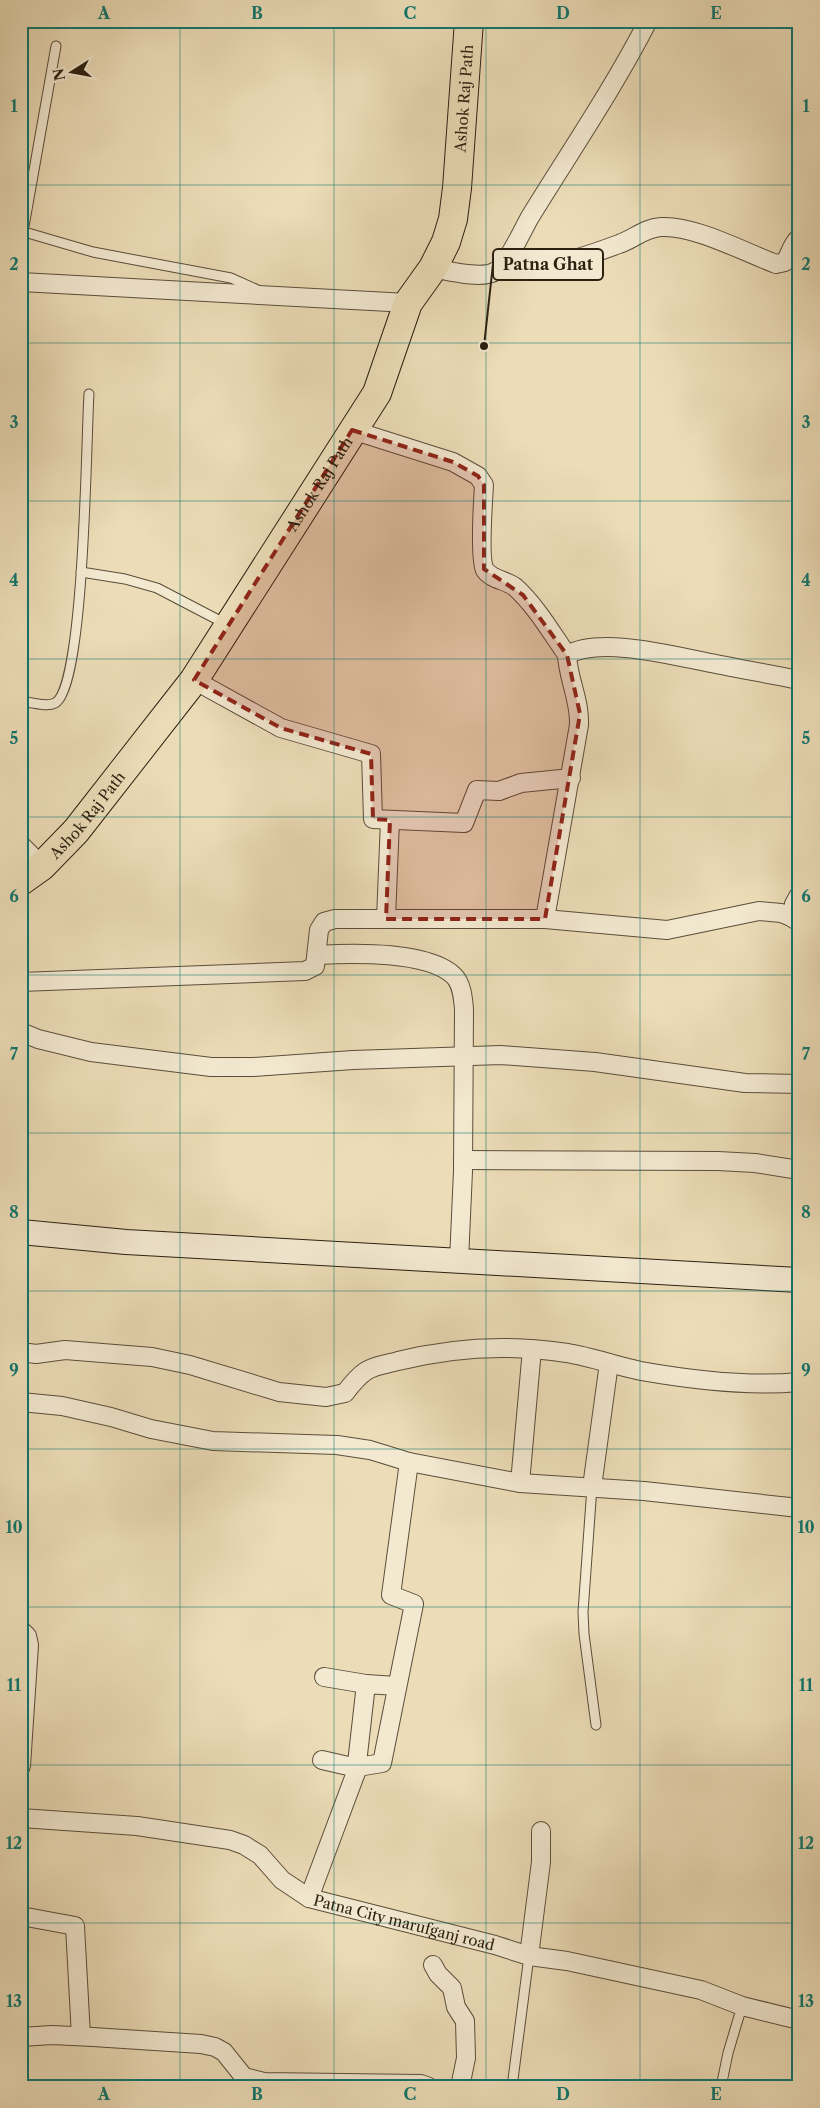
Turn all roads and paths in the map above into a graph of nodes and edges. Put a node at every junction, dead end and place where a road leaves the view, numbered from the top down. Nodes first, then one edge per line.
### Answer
1 (469, 21) edge
2 (648, 21) edge
3 (56, 46) dead end
4 (22, 231) edge
5 (799, 238) edge
6 (433, 268) junction
7 (497, 271) junction
8 (21, 282) edge
9 (269, 296) junction
10 (408, 304) junction
11 (89, 394) dead end
12 (352, 430) junction
13 (81, 572) junction
14 (228, 625) junction
15 (567, 654) junction
16 (194, 680) junction
17 (799, 680) edge
18 (21, 702) edge
19 (571, 778) junction
20 (390, 820) junction
21 (21, 845) edge
22 (32, 873) edge
23 (799, 895) edge
24 (386, 919) junction
25 (545, 919) junction
26 (795, 919) edge
27 (318, 955) junction
28 (21, 982) edge
29 (21, 1032) edge
30 (463, 1057) junction
31 (799, 1084) edge
32 (463, 1160) junction
33 (799, 1170) edge
34 (21, 1232) edge
35 (459, 1261) junction
36 (799, 1280) edge
37 (532, 1349) junction
38 (21, 1352) edge
39 (609, 1363) junction
40 (799, 1382) edge
41 (21, 1402) edge
42 (409, 1462) junction
43 (520, 1484) junction
44 (592, 1487) junction
45 (799, 1508) edge
46 (21, 1630) edge
47 (324, 1677) dead end
48 (366, 1684) junction
49 (397, 1686) junction
50 (596, 1725) dead end
51 (322, 1760) dead end
52 (21, 1766) edge
53 (357, 1770) junction
54 (21, 1818) edge
55 (541, 1831) dead end
56 (309, 1898) junction
57 (21, 1916) edge
58 (529, 1956) junction
59 (433, 1965) dead end
60 (742, 2006) junction
61 (799, 2020) edge
62 (81, 2036) junction
63 (21, 2037) edge
64 (429, 2087) edge
65 (460, 2087) edge
66 (512, 2087) edge
67 (722, 2087) edge

1 - 6 main road, Ashok Raj Path
2 - 7 street
3 - 4 lane
4 - 9 lane
5 - 7 street
6 - 7 street
6 - 10 main road, Ashok Raj Path
8 - 9 street
9 - 10 street
10 - 12 main road, Ashok Raj Path
11 - 13 lane
12 - 14 main road, Ashok Raj Path
12 - 15 street
13 - 14 lane
13 - 18 lane
14 - 16 main road, Ashok Raj Path
15 - 17 street
15 - 19 street
16 - 20 street
16 - 22 main road, Ashok Raj Path
19 - 20 street
19 - 25 street
20 - 24 street
21 - 22 street
23 - 26 street
24 - 25 street
24 - 27 street
25 - 26 street
27 - 28 street
27 - 30 street
29 - 30 street
30 - 31 street
30 - 32 street
32 - 33 street
32 - 35 street
34 - 35 main road
35 - 36 main road
37 - 38 street
37 - 39 street
37 - 43 street
39 - 40 street
39 - 44 street
41 - 42 street
42 - 43 street
42 - 49 street
43 - 44 street
44 - 45 street
44 - 50 lane
46 - 52 street
47 - 48 street
48 - 49 street
48 - 53 street
49 - 53 street
51 - 53 street
53 - 56 street
54 - 56 street, Patna City marufganj road
55 - 58 street
56 - 58 street, Patna City marufganj road
57 - 62 street
58 - 60 street, Patna City marufganj road
58 - 66 lane
59 - 65 street
60 - 61 street, Patna City marufganj road
60 - 67 lane
62 - 63 street
62 - 64 street

